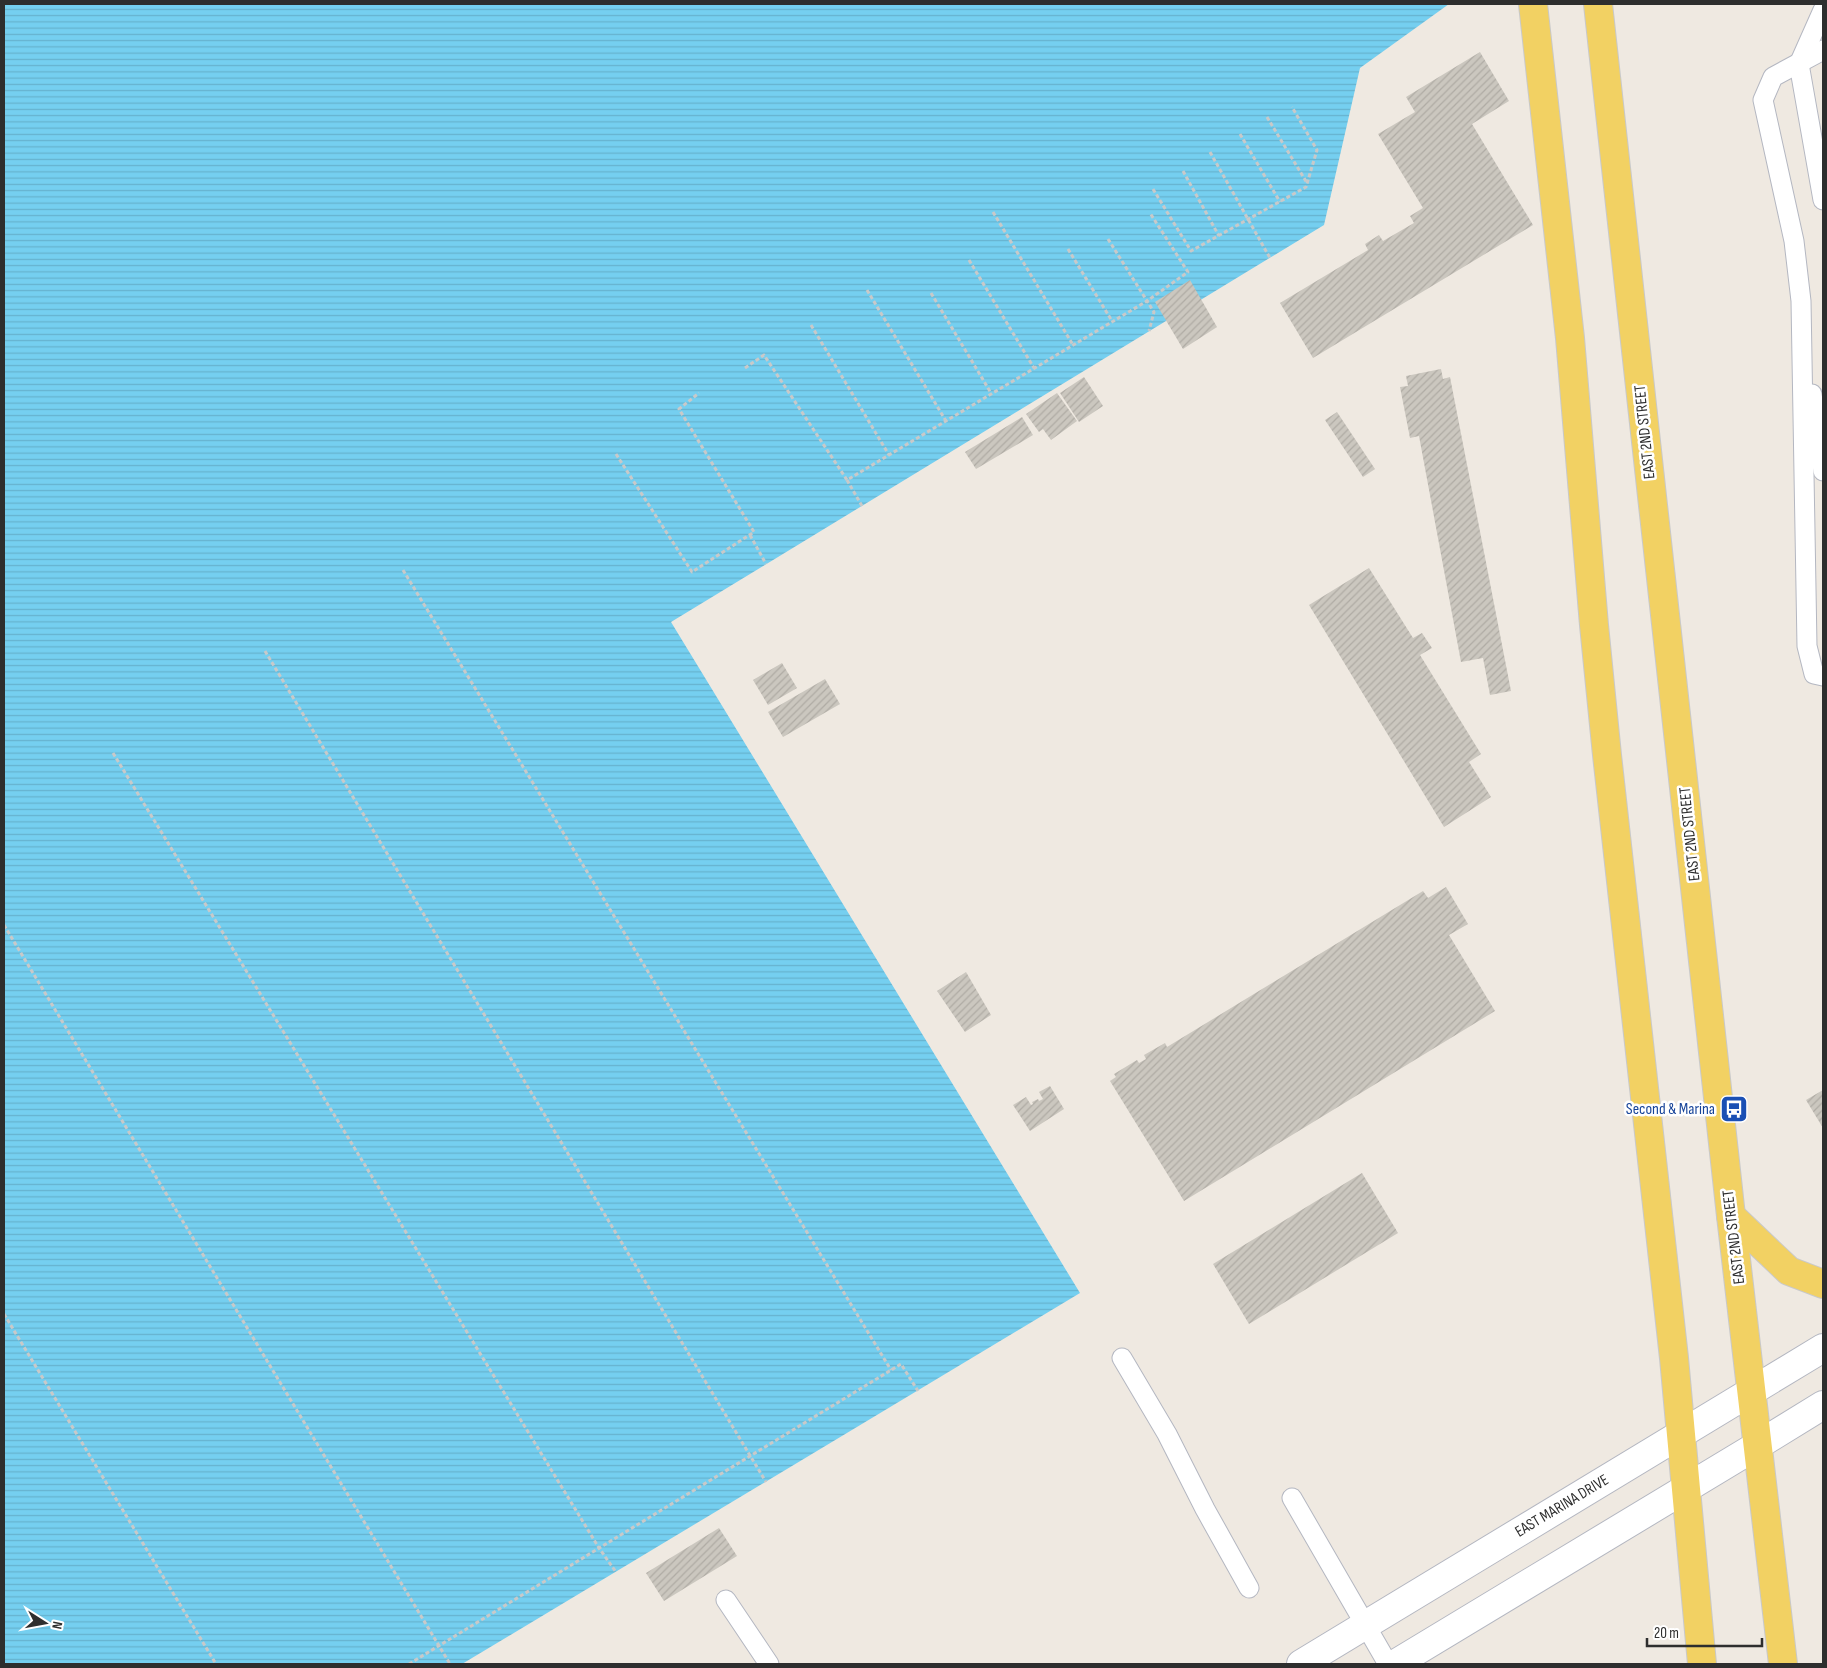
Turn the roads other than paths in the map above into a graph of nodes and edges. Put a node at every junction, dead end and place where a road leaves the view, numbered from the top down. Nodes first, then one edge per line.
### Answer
1 (1533, 4) edge
2 (1598, 4) edge
3 (1823, 10) edge
4 (1823, 50) edge
5 (1798, 64) junction
6 (1817, 134) edge
7 (1823, 200) edge
8 (1801, 324) junction
9 (1823, 472) edge
10 (1823, 676) edge
11 (1732, 1216) junction
12 (1823, 1284) edge
13 (1823, 1348) edge
14 (1122, 1358) dead end
15 (1752, 1391) junction
16 (1823, 1405) edge
17 (1681, 1434) junction
18 (1758, 1445) junction
19 (1686, 1489) junction
20 (1292, 1498) dead end
21 (1249, 1588) dead end
22 (726, 1600) dead end
23 (1366, 1625) junction
24 (769, 1664) edge
25 (1301, 1664) edge
26 (1388, 1664) edge
27 (1395, 1664) edge
28 (1702, 1664) edge
29 (1783, 1664) edge

1 - 17 main road
2 - 11 main road, EAST 2ND STREET
3 - 5 lane
4 - 5 lane
5 - 6 lane
5 - 8 lane
6 - 7 lane
8 - 9 lane
8 - 10 lane
11 - 12 main road
11 - 15 main road, EAST 2ND STREET
13 - 15 main road, EAST MARINA DRIVE
14 - 21 lane
15 - 17 main road, EAST MARINA DRIVE
15 - 18 main road, EAST 2ND STREET
16 - 18 main road
17 - 19 main road
17 - 23 main road, EAST MARINA DRIVE
18 - 19 main road
18 - 29 main road, EAST 2ND STREET
19 - 27 main road
19 - 28 main road
20 - 23 lane
22 - 24 lane
23 - 25 main road, EAST MARINA DRIVE
23 - 26 lane

